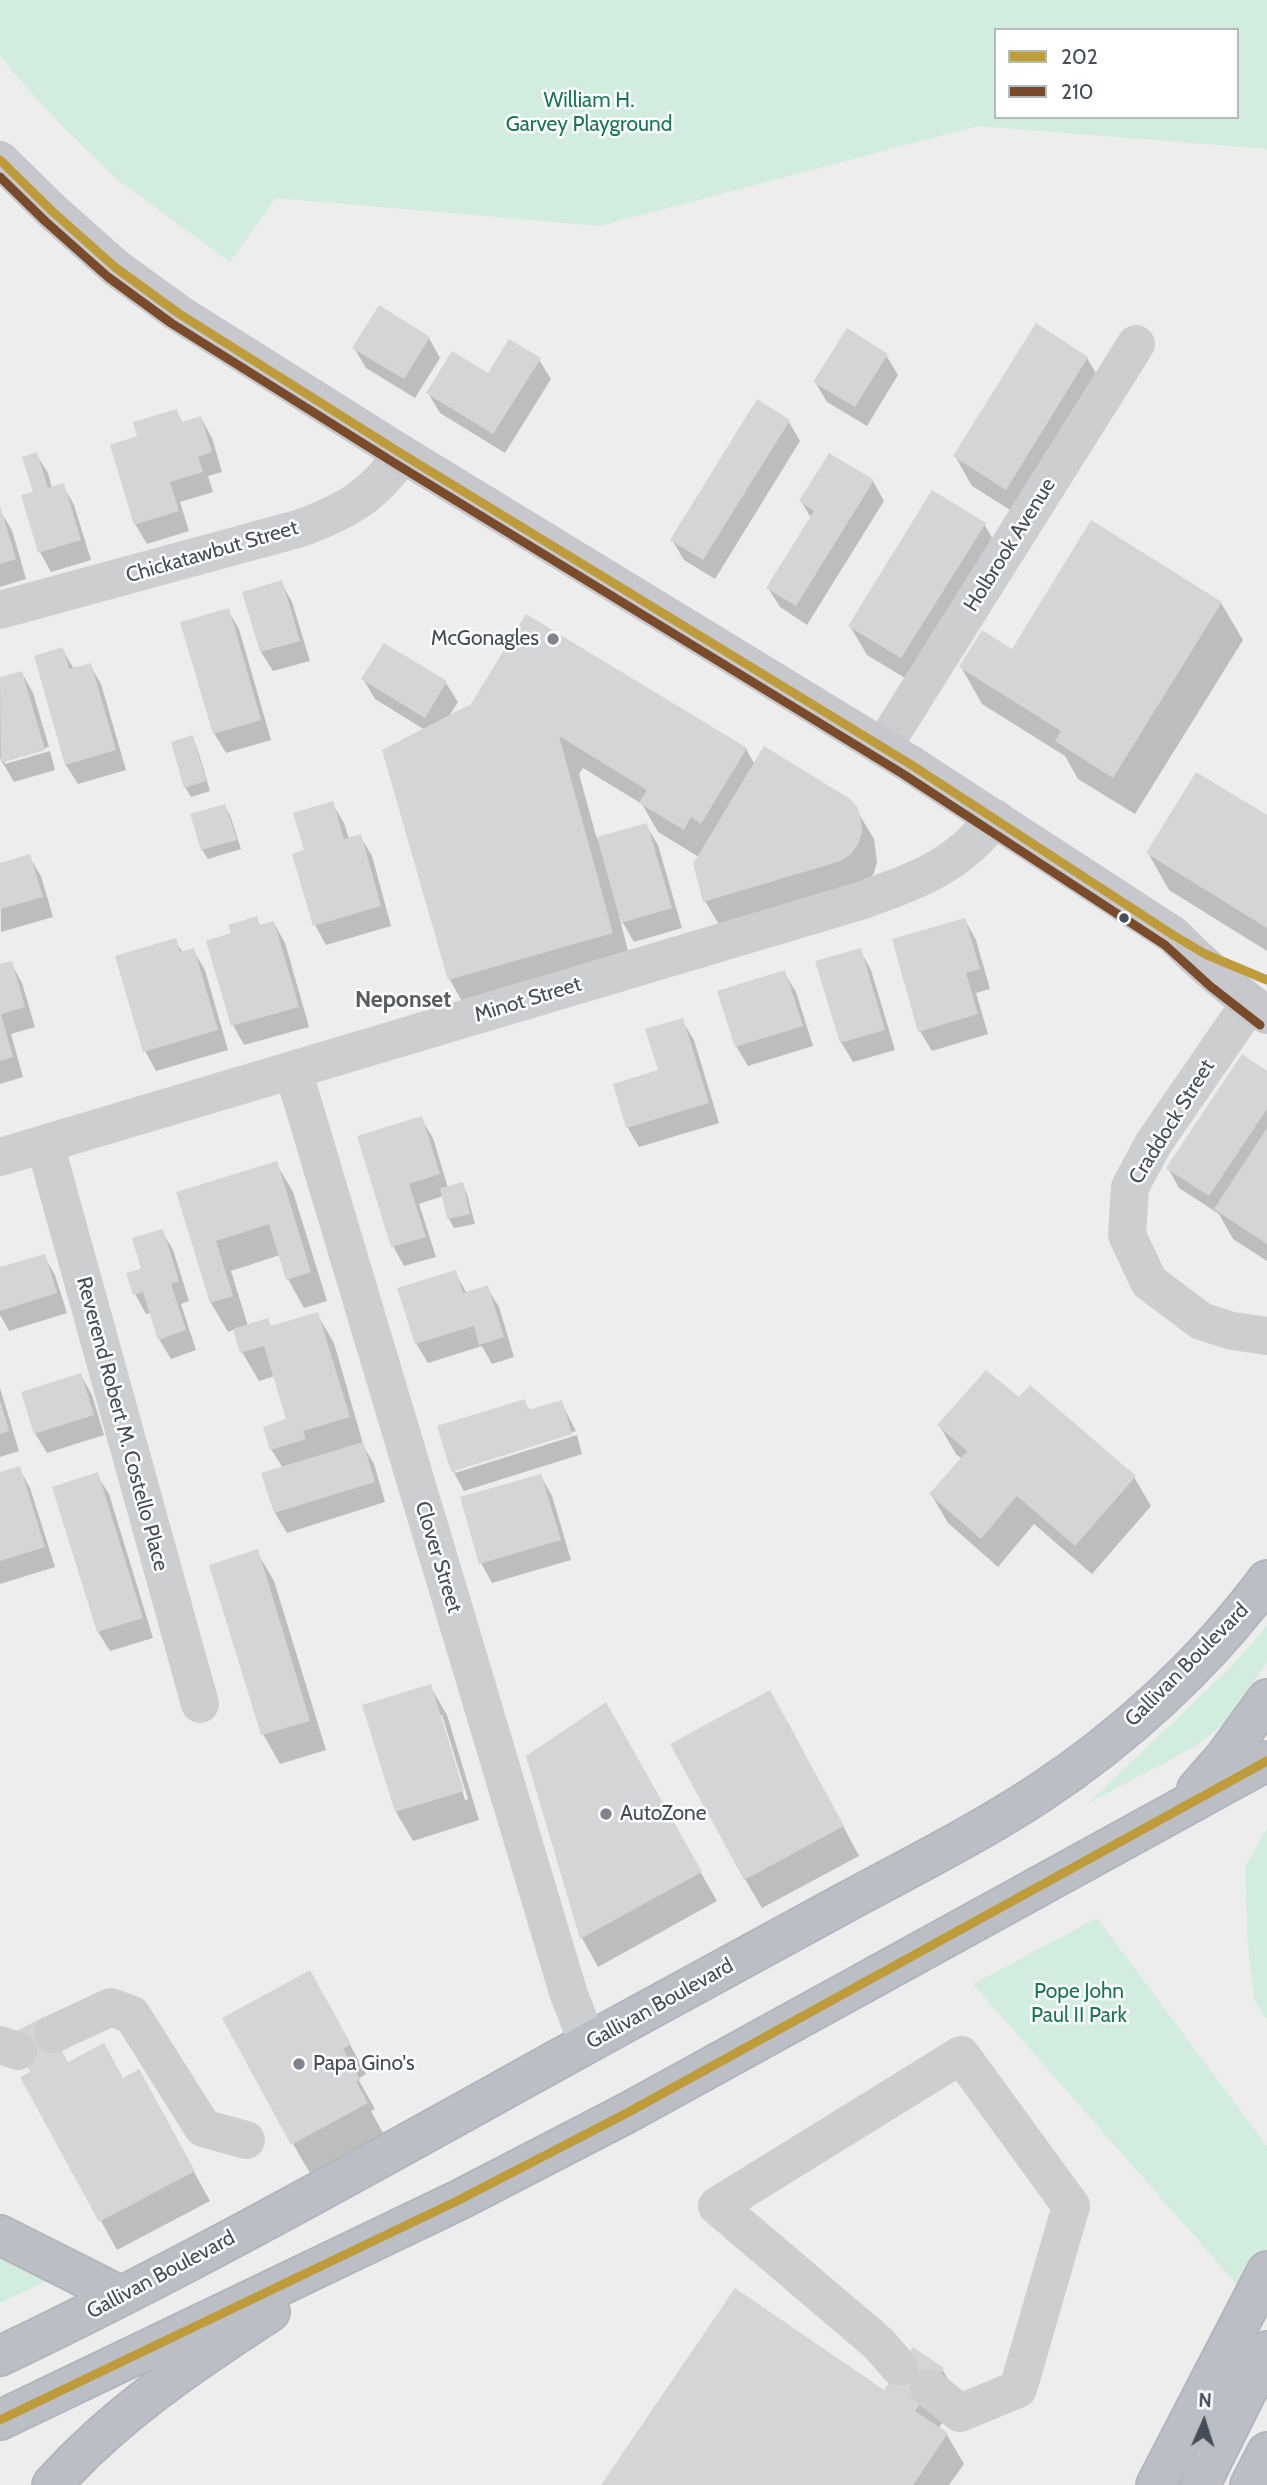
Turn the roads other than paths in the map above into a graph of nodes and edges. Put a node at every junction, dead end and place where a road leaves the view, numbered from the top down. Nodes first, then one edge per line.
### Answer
1 (0, 160) edge
2 (1136, 344) dead end
3 (402, 454) junction
4 (0, 610) edge
5 (883, 747) junction
6 (995, 818) junction
7 (1261, 1000) edge
8 (293, 1070) junction
9 (45, 1144) junction
10 (0, 1157) edge
11 (1267, 1336) edge
12 (1267, 1580) edge
13 (1267, 1699) edge
14 (200, 1704) dead end
15 (1267, 1761) edge
16 (1174, 1814) junction
17 (52, 2034) dead end
18 (588, 2043) junction
19 (246, 2140) dead end
20 (407, 2224) junction
21 (0, 2235) edge
22 (1267, 2271) edge
23 (121, 2297) junction
24 (1267, 2351) edge
25 (0, 2356) edge
26 (914, 2378) joint
27 (0, 2420) edge
28 (1267, 2452) edge
29 (52, 2485) edge
30 (1156, 2485) edge
31 (1200, 2485) edge
32 (1250, 2485) edge

1 - 3 main road
2 - 5 street, Holbrook Avenue
3 - 4 street, Chickatawbut Street
3 - 5 main road
5 - 6 main road
6 - 7 main road
6 - 8 street, Minot Street
7 - 11 street, Craddock Street
8 - 9 street, Minot Street
8 - 18 street, Clover Street
9 - 10 street, Minot Street
9 - 14 street, Reverend Robert M. Costello Place
12 - 18 highway, Gallivan Boulevard
13 - 16 highway
15 - 16 highway
16 - 20 highway
17 - 19 street
18 - 23 highway, Gallivan Boulevard
20 - 27 highway
20 - 29 highway
21 - 23 highway
22 - 30 highway
23 - 25 highway, Gallivan Boulevard
24 - 31 highway
26 - 26 street
28 - 32 highway

